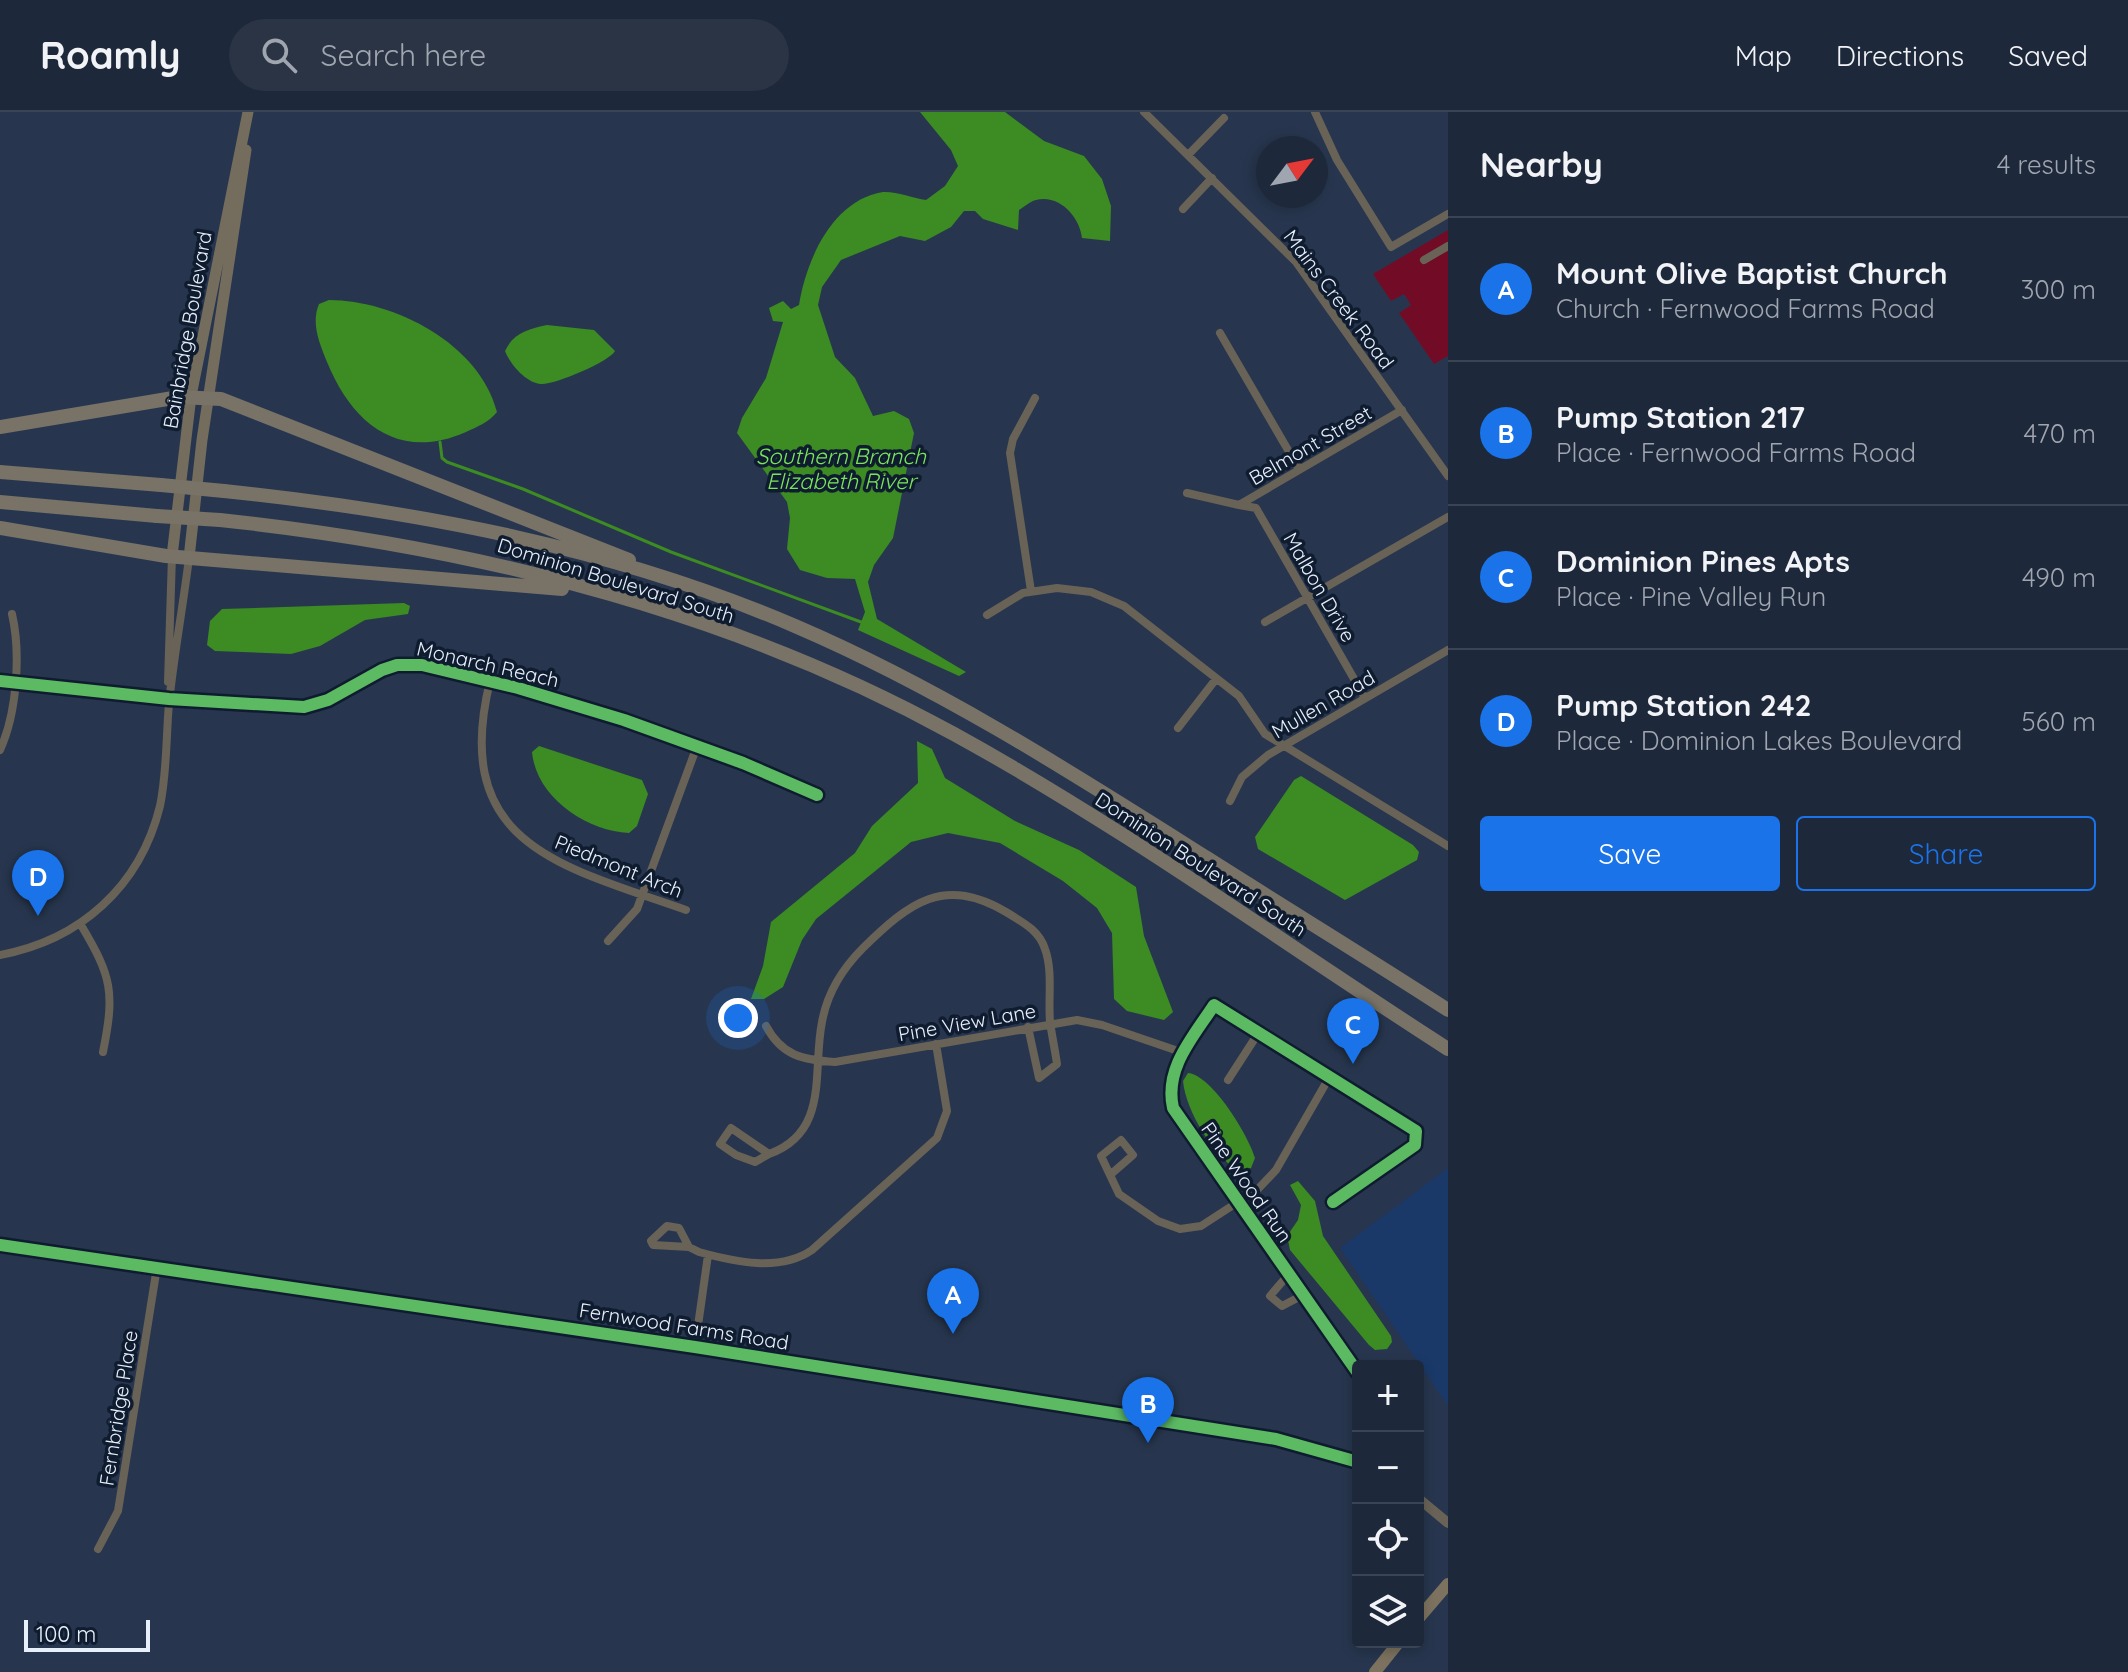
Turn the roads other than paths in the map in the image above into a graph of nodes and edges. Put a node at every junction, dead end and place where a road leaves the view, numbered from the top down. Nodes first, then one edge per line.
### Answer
1 (249, 112) edge
2 (1144, 112) edge
3 (1315, 112) edge
4 (1224, 118) dead end
5 (1188, 155) junction
6 (1212, 178) junction
7 (1183, 209) dead end
8 (1448, 214) edge
9 (1448, 246) edge
10 (1424, 260) dead end
11 (1220, 333) dead end
12 (191, 396) junction
13 (208, 397) junction
14 (1035, 398) dead end
15 (1402, 410) junction
16 (0, 427) edge
17 (1299, 469) junction
18 (0, 472) edge
19 (1448, 476) edge
20 (1187, 493) dead end
21 (0, 502) edge
22 (1239, 505) junction
23 (1448, 517) edge
24 (0, 528) edge
25 (172, 556) junction
26 (189, 558) junction
27 (677, 581) junction
28 (1031, 591) junction
29 (606, 594) junction
30 (1308, 598) junction
31 (12, 614) dead end
32 (987, 615) dead end
33 (1265, 622) dead end
34 (1448, 650) edge
35 (1216, 679) junction
36 (0, 681) edge
37 (13, 681) junction
38 (490, 681) junction
39 (1365, 698) junction
40 (169, 699) junction
41 (1178, 728) dead end
42 (697, 746) junction
43 (1282, 746) junction
44 (0, 750) edge
45 (817, 795) dead end
46 (1230, 801) dead end
47 (1448, 846) edge
48 (643, 895) junction
49 (686, 910) dead end
50 (81, 925) junction
51 (608, 941) dead end
52 (1342, 941) junction
53 (0, 955) edge
54 (1448, 1000) edge
55 (1448, 1010) edge
56 (1393, 1013) junction
57 (1050, 1023) junction
58 (766, 1026) dead end
59 (1028, 1027) junction
60 (1259, 1032) junction
61 (936, 1044) junction
62 (1448, 1049) edge
63 (103, 1052) dead end
64 (1184, 1053) junction
65 (1448, 1058) edge
66 (818, 1061) junction
67 (1330, 1076) junction
68 (1228, 1080) dead end
69 (769, 1154) junction
70 (1110, 1175) dead end
71 (1333, 1202) dead end
72 (1237, 1203) junction
73 (0, 1245) edge
74 (689, 1247) dead end
75 (708, 1255) junction
76 (157, 1267) junction
77 (1288, 1275) junction
78 (1303, 1295) junction
79 (695, 1347) junction
80 (1352, 1364) edge
81 (1352, 1460) edge
82 (1424, 1503) edge
83 (1448, 1523) edge
84 (98, 1549) dead end
85 (1448, 1584) edge
86 (1424, 1612) edge
87 (1394, 1648) edge
88 (1375, 1672) edge

1 - 12 main road, Bainbridge Boulevard
1 - 13 main road, Bainbridge Boulevard
2 - 5 street, Mains Creek Road
3 - 8 street
4 - 5 street
5 - 6 street, Mains Creek Road
6 - 7 street
6 - 15 street, Mains Creek Road
9 - 10 street
11 - 17 street
12 - 13 highway
12 - 16 highway
12 - 25 main road, Bainbridge Boulevard
13 - 26 main road, Bainbridge Boulevard
13 - 27 highway
14 - 28 street
15 - 17 street, Belmont Street
15 - 19 street, Mains Creek Road
17 - 22 street, Belmont Street
18 - 27 highway, Dominion Boulevard South, bridge
20 - 22 street, Belmont Street
21 - 29 highway, Dominion Boulevard South, bridge
22 - 30 street, Malbon Drive
23 - 30 street
24 - 25 highway
25 - 26 highway
25 - 40 street
26 - 29 highway
26 - 40 street
27 - 52 highway, Dominion Boulevard South
28 - 32 street
28 - 35 street
29 - 56 highway, Dominion Boulevard South
30 - 33 street
30 - 39 street, Malbon Drive
31 - 37 street
34 - 39 street, Mullen Road
35 - 41 street
35 - 43 street
36 - 37 street, Monarch Reach
37 - 40 street, Monarch Reach
37 - 44 street
38 - 40 street, Monarch Reach
38 - 42 street, Monarch Reach
38 - 48 street, Piedmont Arch
39 - 43 street, Mullen Road
40 - 50 street
42 - 45 street, Monarch Reach
42 - 48 street
43 - 46 street, Mullen Road
43 - 47 street
48 - 49 street, Piedmont Arch
48 - 51 street
50 - 53 street
50 - 63 street
52 - 54 highway
52 - 55 highway, Dominion Boulevard South
56 - 62 highway, Dominion Boulevard South
56 - 65 highway
57 - 59 street, Pine View Lane
57 - 59 street
57 - 64 street, Pine View Lane
57 - 66 street
58 - 66 street, Pine View Lane
59 - 61 street, Pine View Lane
60 - 64 street, Pine Wood Run
60 - 67 street
60 - 68 street
61 - 66 street, Pine View Lane
61 - 75 street
64 - 72 street, Pine Wood Run
66 - 69 street
67 - 71 street
67 - 72 street
69 - 69 street
70 - 72 street
72 - 77 street, Pine Wood Run
73 - 76 street, Fernwood Farms Road
74 - 75 street
75 - 79 street
76 - 79 street, Fernwood Farms Road
76 - 84 street, Fernbridge Place
77 - 78 street, Pine Wood Run
77 - 78 street
78 - 80 street, Pine Wood Run
79 - 81 street, Fernwood Farms Road
82 - 83 street
85 - 86 main road
87 - 88 main road

